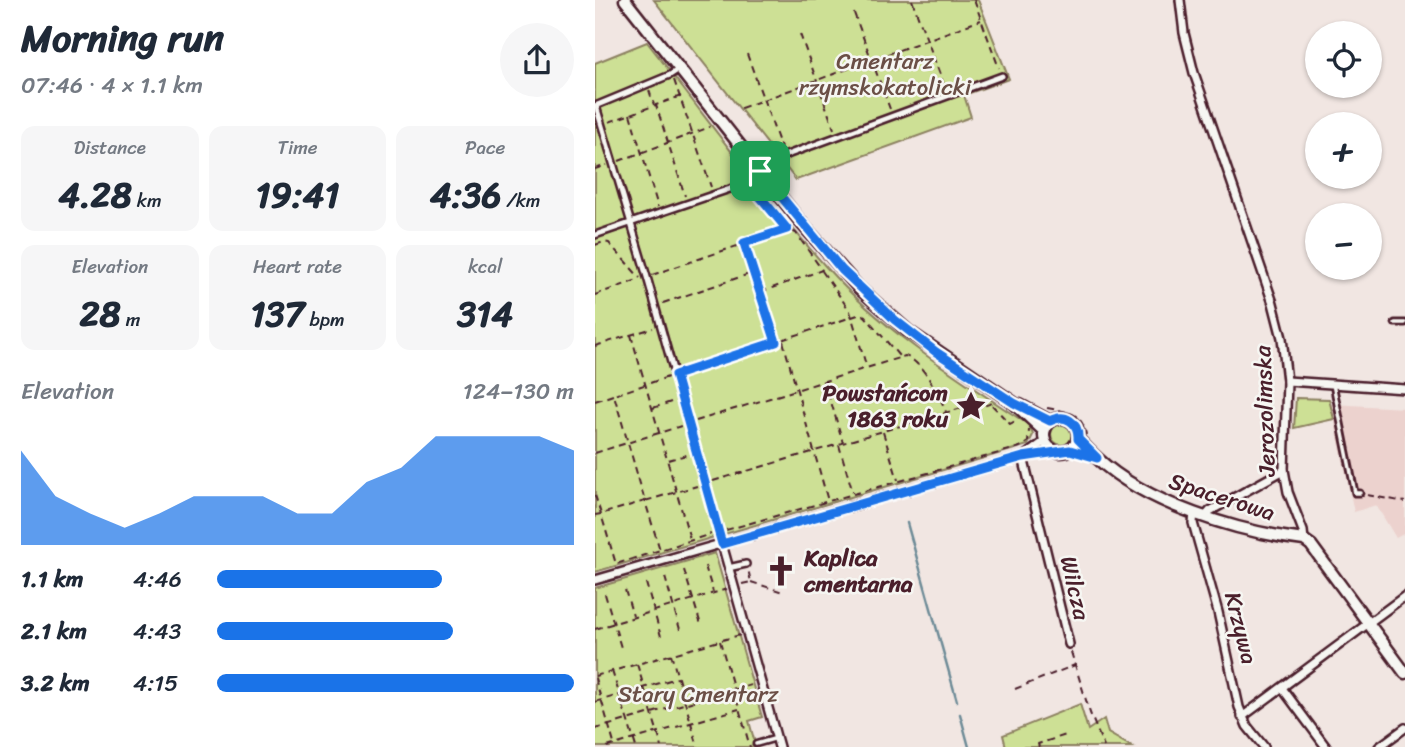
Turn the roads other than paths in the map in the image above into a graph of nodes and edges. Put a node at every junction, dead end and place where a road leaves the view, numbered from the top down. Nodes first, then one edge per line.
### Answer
1 (625, 0) edge
2 (1180, 0) edge
3 (675, 72) junction
4 (1002, 76) road end
5 (595, 106) edge
6 (760, 171) junction
7 (631, 222) junction
8 (595, 234) edge
9 (1395, 323) dead end
10 (1405, 323) edge
11 (1287, 381) junction
12 (1333, 384) junction
13 (1405, 389) edge
14 (1014, 403) junction
15 (1050, 421) junction
16 (1044, 436) junction
17 (1083, 439) junction
18 (1070, 450) junction
19 (1055, 451) junction
20 (1023, 457) junction
21 (1097, 458) junction
22 (1284, 470) junction
23 (1360, 493) road end
24 (1194, 513) junction
25 (1205, 517) junction
26 (1304, 540) junction
27 (722, 544) junction
28 (747, 566) road end
29 (728, 568) junction
30 (595, 580) edge
31 (1405, 596) edge
32 (1369, 623) junction
33 (1069, 644) road end
34 (1405, 673) edge
35 (1282, 688) junction
36 (1242, 717) junction
37 (1405, 728) edge
38 (776, 738) junction
39 (756, 744) dead end
40 (779, 747) edge
41 (1264, 747) edge
42 (1326, 747) edge
43 (1379, 747) edge

1 - 3 street
2 - 11 street, Jerozolimska
3 - 5 street
3 - 6 street
4 - 6 street
5 - 7 street
6 - 7 street
6 - 14 street
7 - 8 street
7 - 27 street
9 - 10 lane
11 - 12 street
11 - 22 street, Jerozolimska
12 - 13 street
12 - 23 lane
14 - 15 street
14 - 16 street
15 - 16 street
15 - 17 street
16 - 19 street
16 - 20 street
17 - 18 street
17 - 21 street, Spacerowa
18 - 19 street
18 - 21 street, Spacerowa
19 - 20 street
20 - 27 street
20 - 33 street, Wilcza
21 - 24 street, Spacerowa
22 - 25 street
22 - 26 street, Jerozolimska
24 - 25 street, Spacerowa
24 - 36 street, Krzywa
25 - 26 street, Spacerowa
26 - 32 street, Jerozolimska
27 - 29 street
27 - 30 street
28 - 29 street
29 - 38 street
31 - 32 street
32 - 34 street, Jerozolimska
32 - 35 street
35 - 36 street
35 - 42 street
36 - 41 street, Krzywa
37 - 43 street
38 - 39 lane
38 - 40 street

